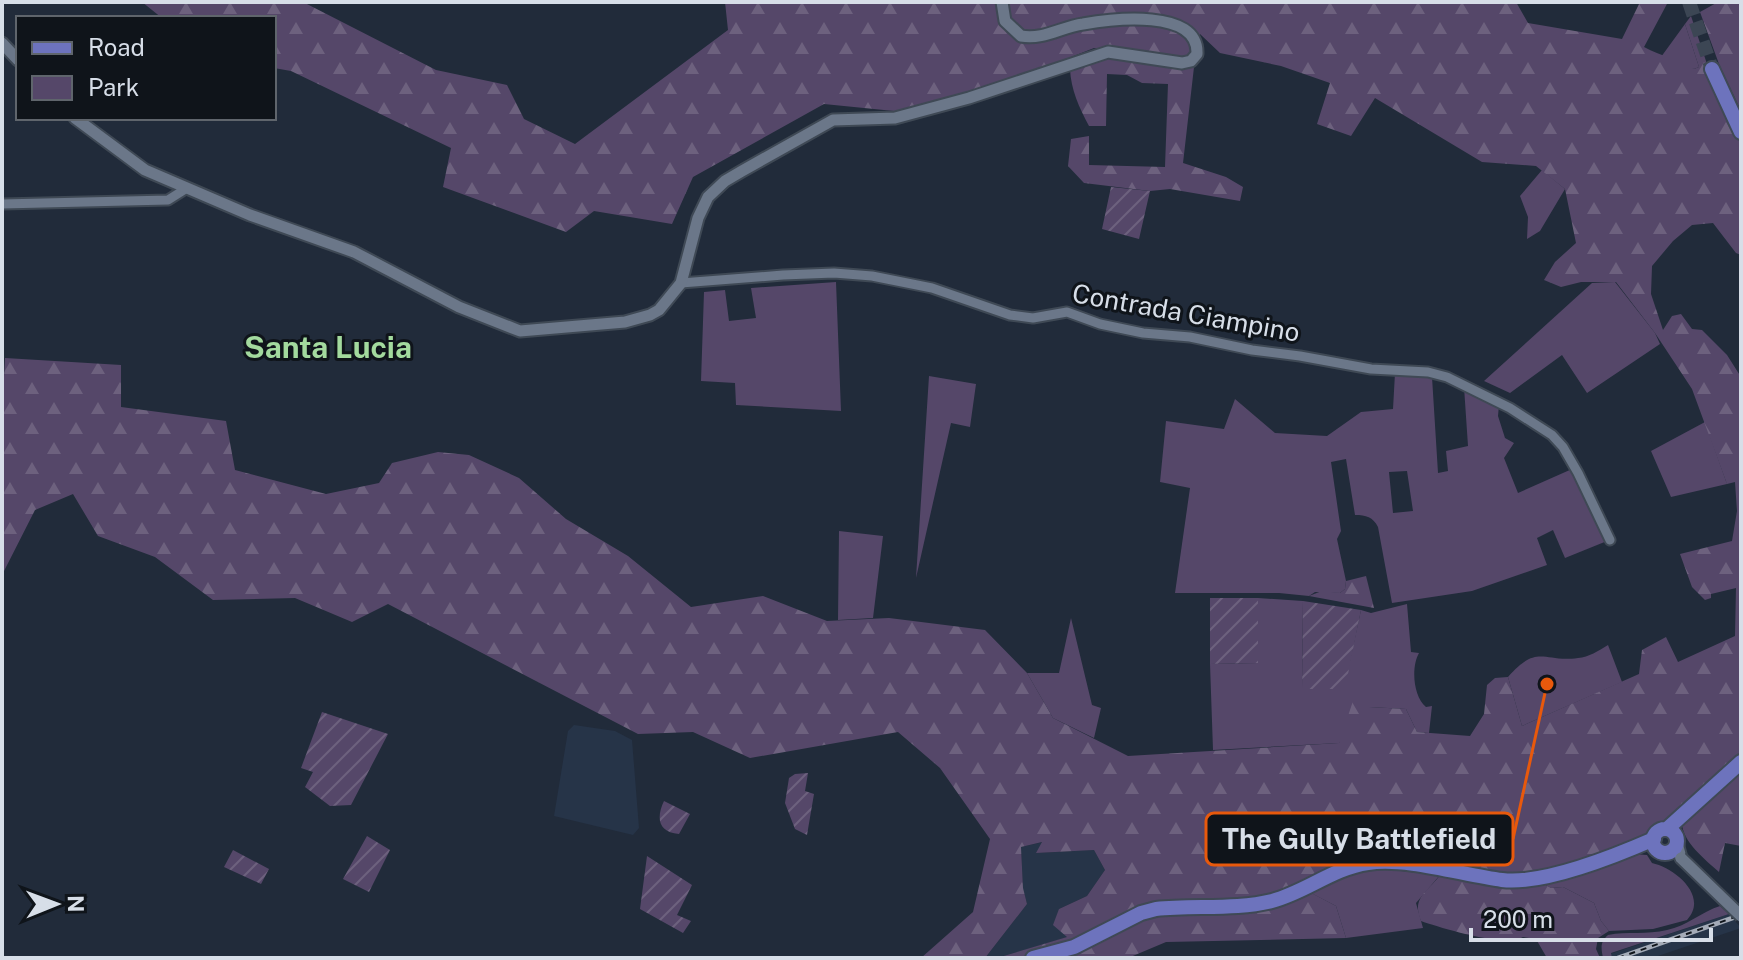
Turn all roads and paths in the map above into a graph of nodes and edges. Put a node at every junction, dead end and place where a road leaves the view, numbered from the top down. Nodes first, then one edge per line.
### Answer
1 (1002, 2) edge
2 (2, 43) edge
3 (16, 58) edge
4 (1712, 69) tunnel mouth
5 (78, 120) edge
6 (1741, 132) edge
7 (187, 188) junction
8 (2, 204) edge
9 (681, 283) junction
10 (1610, 540) dead end
11 (1741, 762) edge
12 (1668, 843) junction
13 (1741, 916) edge
14 (1033, 958) edge

1 - 9 street
2 - 3 street
4 - 6 main road
5 - 7 street
7 - 8 street
7 - 9 street
9 - 10 street, Contrada Ciampino
11 - 12 main road
12 - 13 street, bridge
12 - 14 main road

